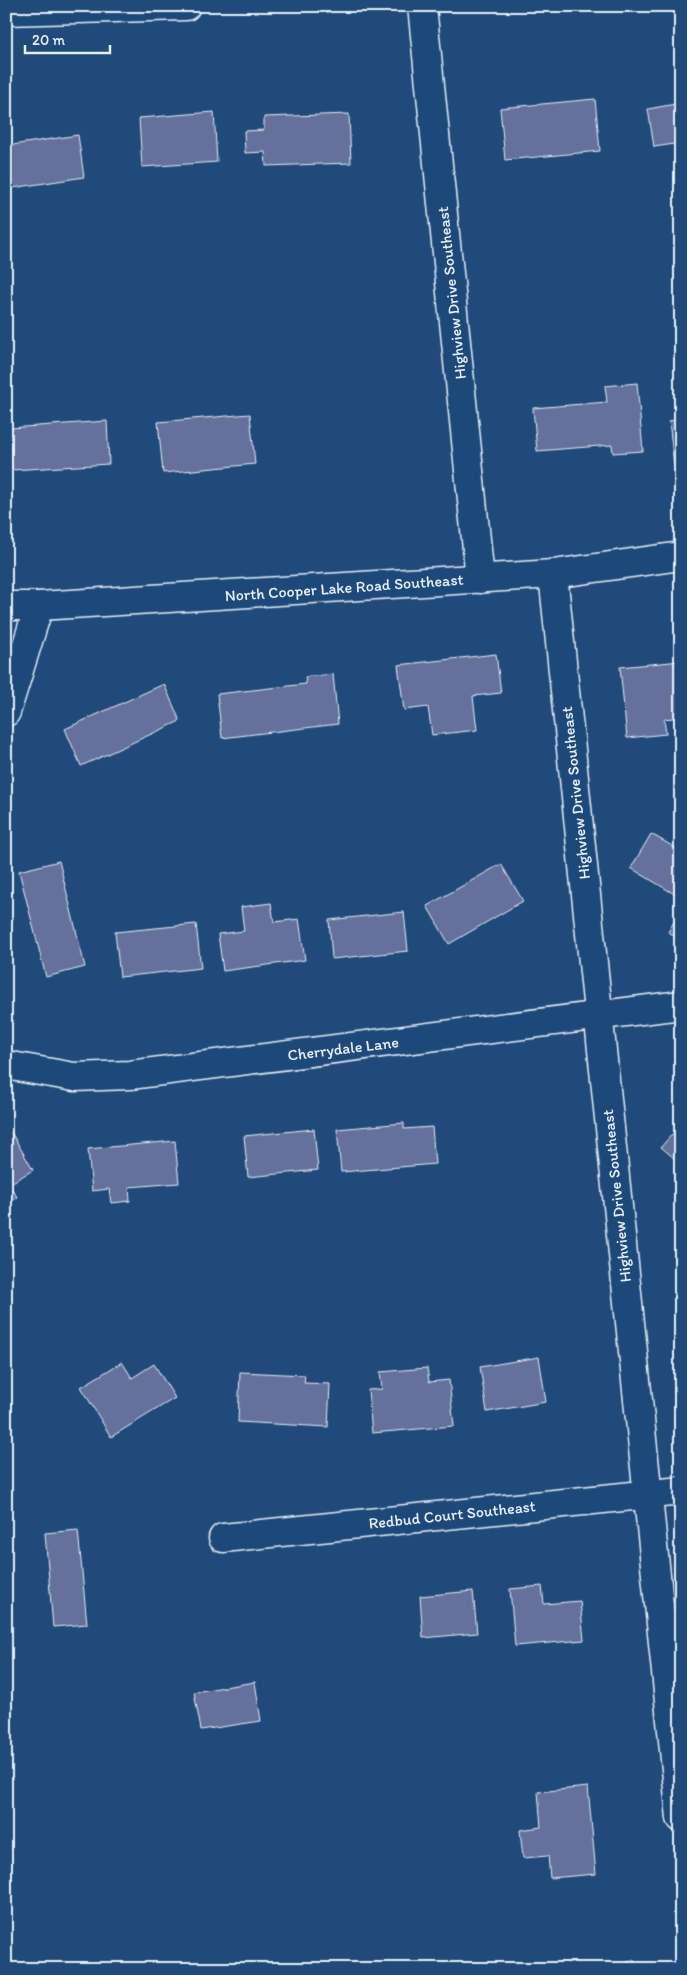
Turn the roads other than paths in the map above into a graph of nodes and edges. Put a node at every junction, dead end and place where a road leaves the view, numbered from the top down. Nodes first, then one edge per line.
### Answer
1 (186, 6) edge
2 (422, 6) edge
3 (6, 11) edge
4 (681, 556) edge
5 (553, 574) junction
6 (480, 579) junction
7 (6, 606) edge
8 (39, 606) junction
9 (6, 712) edge
10 (681, 1005) edge
11 (597, 1014) junction
12 (6, 1065) edge
13 (681, 1491) edge
14 (648, 1494) junction
15 (223, 1538) dead end
16 (681, 1818) edge

1 - 3 street
2 - 6 street, Highview Drive Southeast
4 - 5 street, North Cooper Lake Road Southeast
5 - 6 street, North Cooper Lake Road Southeast
5 - 11 street, Highview Drive Southeast
6 - 8 street, North Cooper Lake Road Southeast
7 - 8 street, North Cooper Lake Road Southeast
8 - 9 street
10 - 11 street, Cherrydale Lane
11 - 12 street, Cherrydale Lane
11 - 14 street, Highview Drive Southeast
13 - 14 street, Redbud Court Southeast
14 - 15 street, Redbud Court Southeast
14 - 16 street, Highview Drive Southeast

